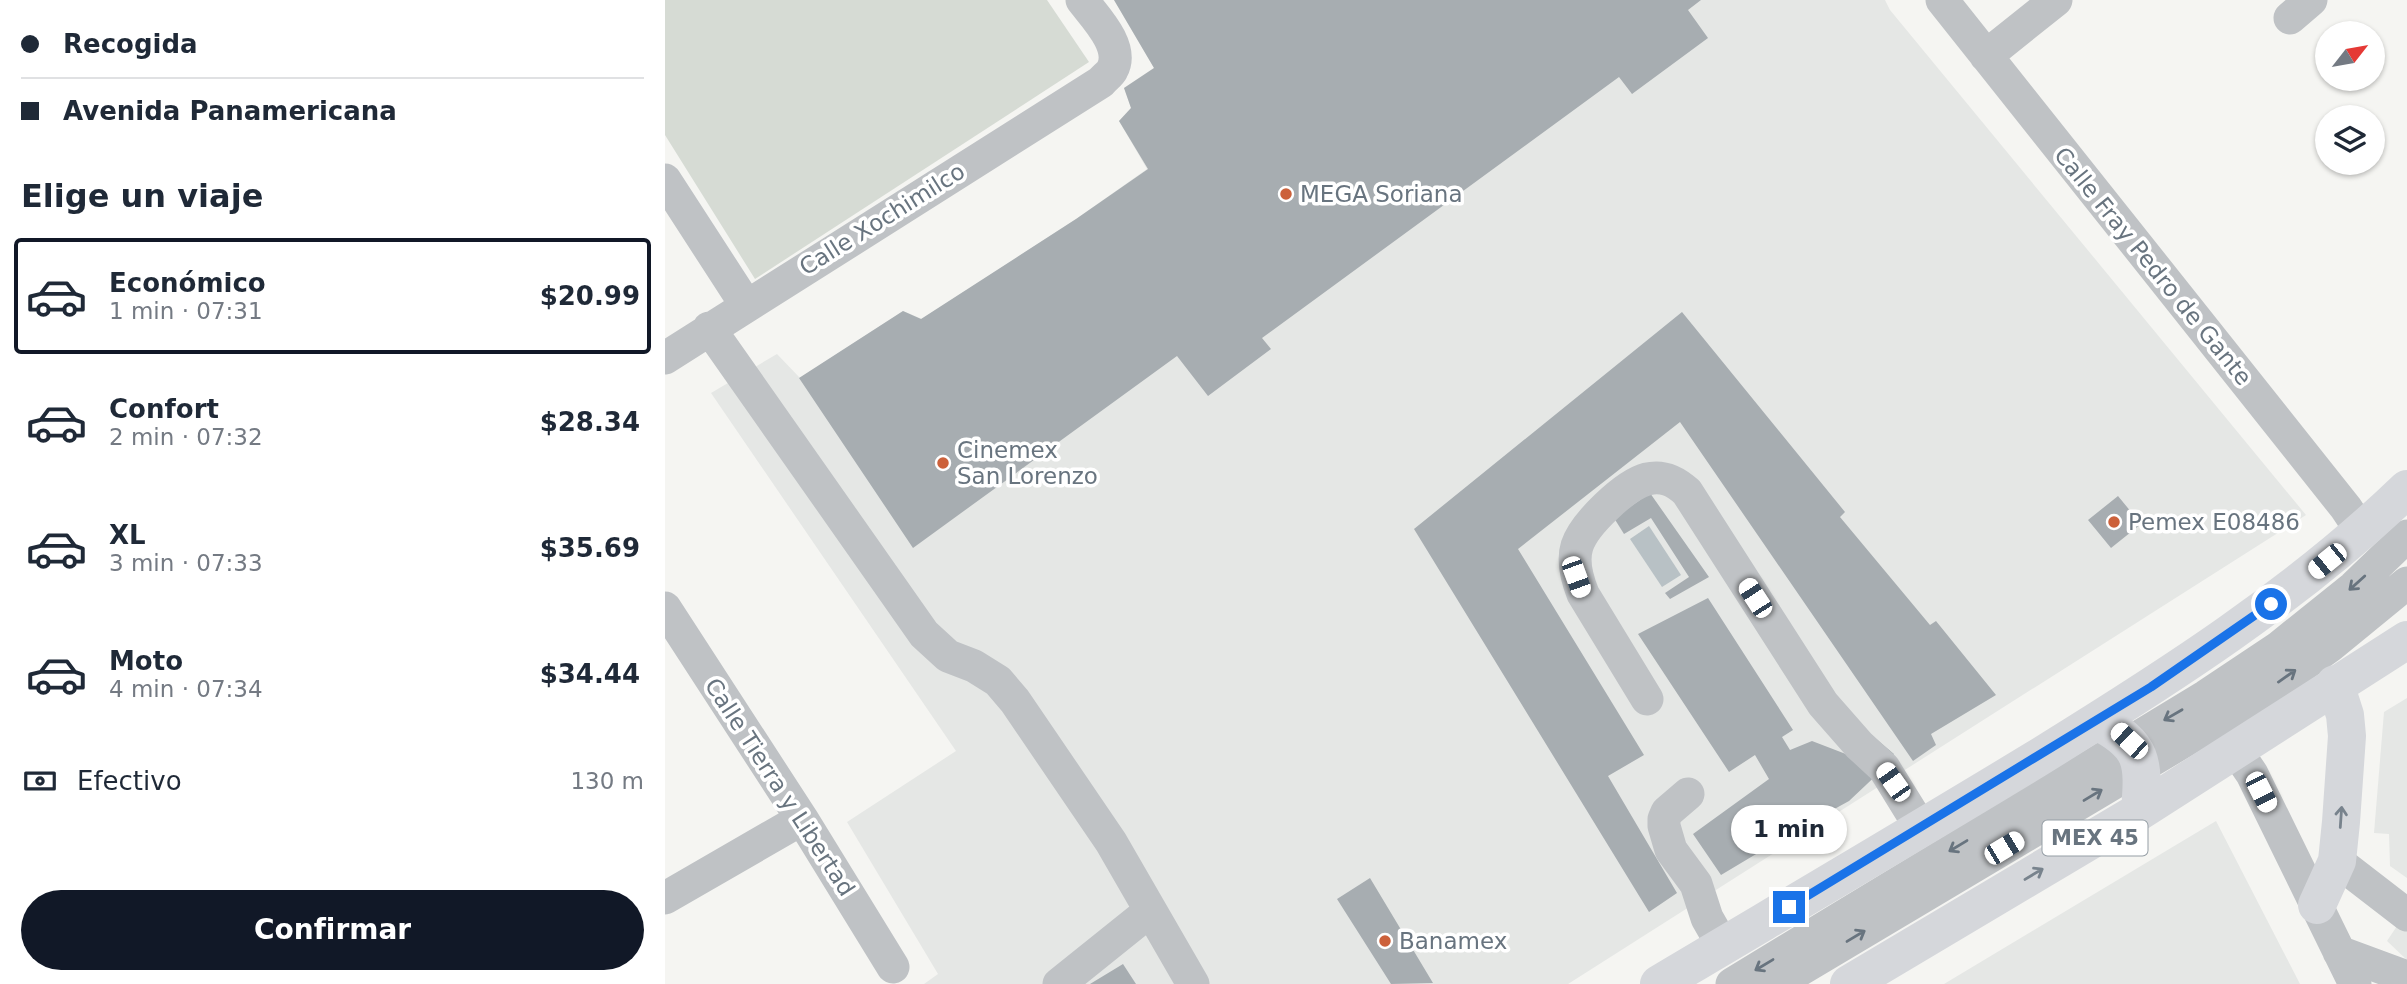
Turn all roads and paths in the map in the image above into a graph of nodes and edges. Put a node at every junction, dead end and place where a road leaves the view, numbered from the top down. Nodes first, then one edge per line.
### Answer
1 (1082, 0) edge
2 (1942, 0) edge
3 (2056, 0) edge
4 (1986, 57) junction
5 (665, 180) edge
6 (746, 305) junction
7 (709, 328) junction
8 (665, 358) edge
9 (2407, 489) edge
10 (2363, 532) junction
11 (2407, 536) edge
12 (2407, 583) edge
13 (665, 608) edge
14 (2407, 621) edge
15 (2407, 639) edge
16 (2335, 684) junction
17 (1647, 699) dead end
18 (2097, 721) junction
19 (2235, 749) junction
20 (2135, 754) junction
21 (1688, 794) dead end
22 (2140, 811) junction
23 (802, 819) junction
24 (1921, 828) junction
25 (2337, 862) junction
26 (665, 898) edge
27 (2316, 905) junction
28 (1150, 911) junction
29 (2407, 915) edge
30 (1723, 946) junction
31 (2339, 952) junction
32 (893, 967) dead end
33 (2407, 977) edge
34 (1059, 984) edge
35 (1193, 984) edge
36 (1659, 984) edge
37 (1733, 984) edge
38 (1776, 984) edge
39 (1849, 984) edge
40 (2355, 984) edge

1 - 6 street, Calle Xochimilco
2 - 4 street, Calle Fray Pedro de Gante
3 - 4 street
4 - 10 street, Calle Fray Pedro de Gante
5 - 6 street
6 - 7 street, Calle Xochimilco
7 - 8 street, Calle Xochimilco
7 - 28 street
9 - 10 main road
10 - 18 main road
11 -> 20 street
20 -> 12 street
13 - 23 street, Calle Tierra y Libertad
14 - 16 main road, MEX 45
15 - 16 main road, MEX 45
16 - 19 main road, MEX 45
25 -> 16 main road
17 - 24 street
18 - 20 main road
18 - 24 main road
19 - 22 main road, MEX 45
19 - 27 street
20 - 22 main road
20 -> 37 street
38 -> 20 street
21 - 30 street
39 -> 22 main road, MEX 45
23 - 26 street
23 - 32 street, Calle Tierra y Libertad
24 - 30 main road
25 - 27 main road
25 - 29 street
27 - 31 street
28 - 34 street
28 - 35 street
30 - 36 main road
31 - 33 street
31 - 40 street

